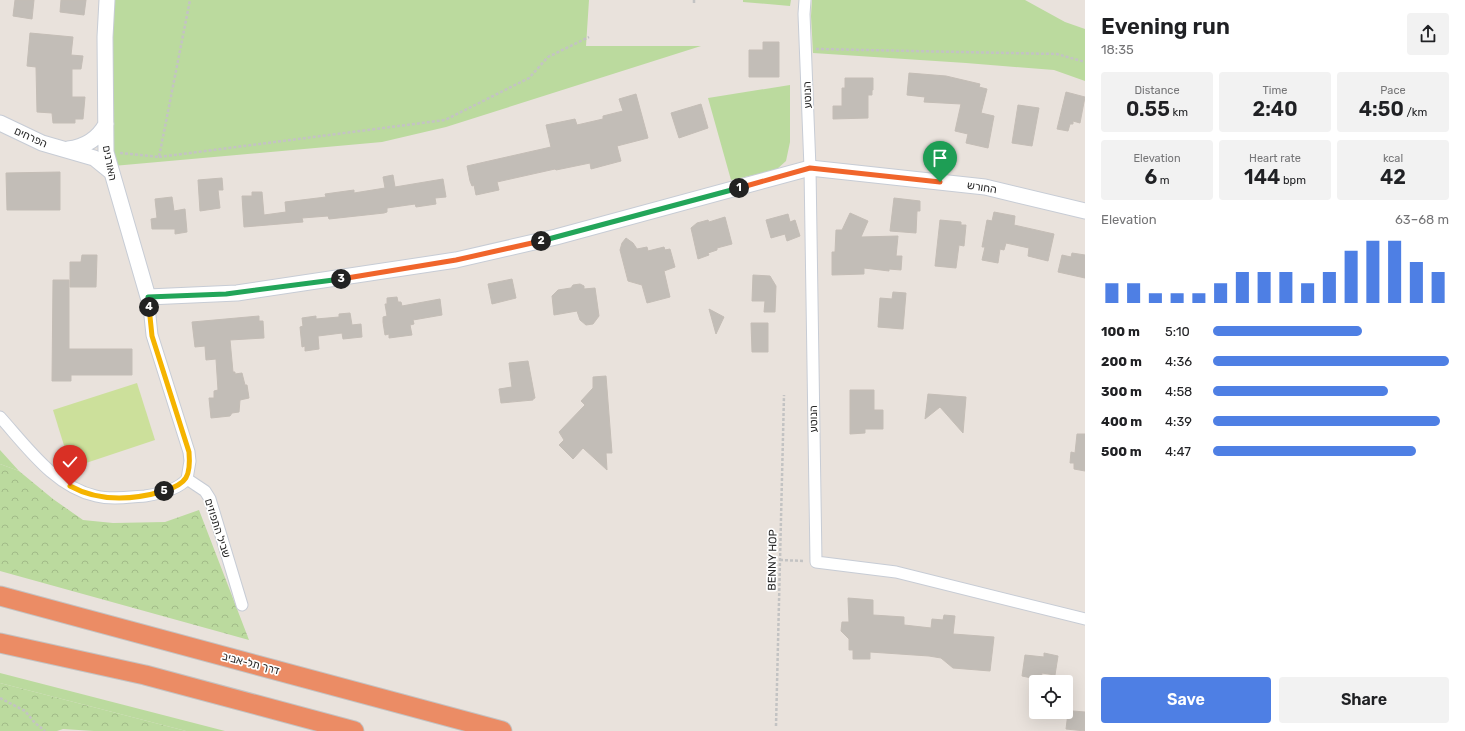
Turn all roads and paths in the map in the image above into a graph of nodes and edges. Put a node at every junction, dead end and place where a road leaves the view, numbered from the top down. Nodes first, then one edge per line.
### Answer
1 (107, 0) edge
2 (190, 0) edge
3 (805, 0) edge
4 (589, 37) dead end
5 (806, 48) junction
6 (1085, 62) edge
7 (0, 123) edge
8 (106, 124) junction
9 (63, 150) junction
10 (106, 152) junction
11 (159, 158) junction
12 (810, 168) junction
13 (110, 171) junction
14 (1085, 210) edge
15 (148, 297) junction
16 (784, 395) dead end
17 (0, 417) edge
18 (186, 479) junction
19 (780, 560) junction
20 (816, 562) junction
21 (0, 596) edge
22 (242, 605) dead end
23 (1085, 619) edge
24 (0, 643) edge
25 (0, 698) edge
26 (776, 726) dead end
27 (45, 731) edge
28 (354, 731) edge
29 (502, 731) edge

1 - 8 street, האורנים
2 - 11 path
3 - 5 street, הנוטע
4 - 11 path
5 - 6 path
5 - 12 street, הנוטע
7 - 9 street, הפרחים
8 - 9 street
8 - 10 street, האורנים
9 - 13 street, הפרחים
10 - 11 path
10 - 13 street, האורנים
12 - 14 street, החורש
12 - 15 street, החורש
12 - 20 street, הנוטע
13 - 15 street, האורנים
15 - 18 street
16 - 19 path, BENNY HOP
17 - 18 street
18 - 22 street, שביל התפוזים
19 - 20 path
19 - 26 path, BENNY HOP
20 - 23 street
21 - 29 highway, דרך תל-אביב
24 - 28 highway
25 - 27 path

